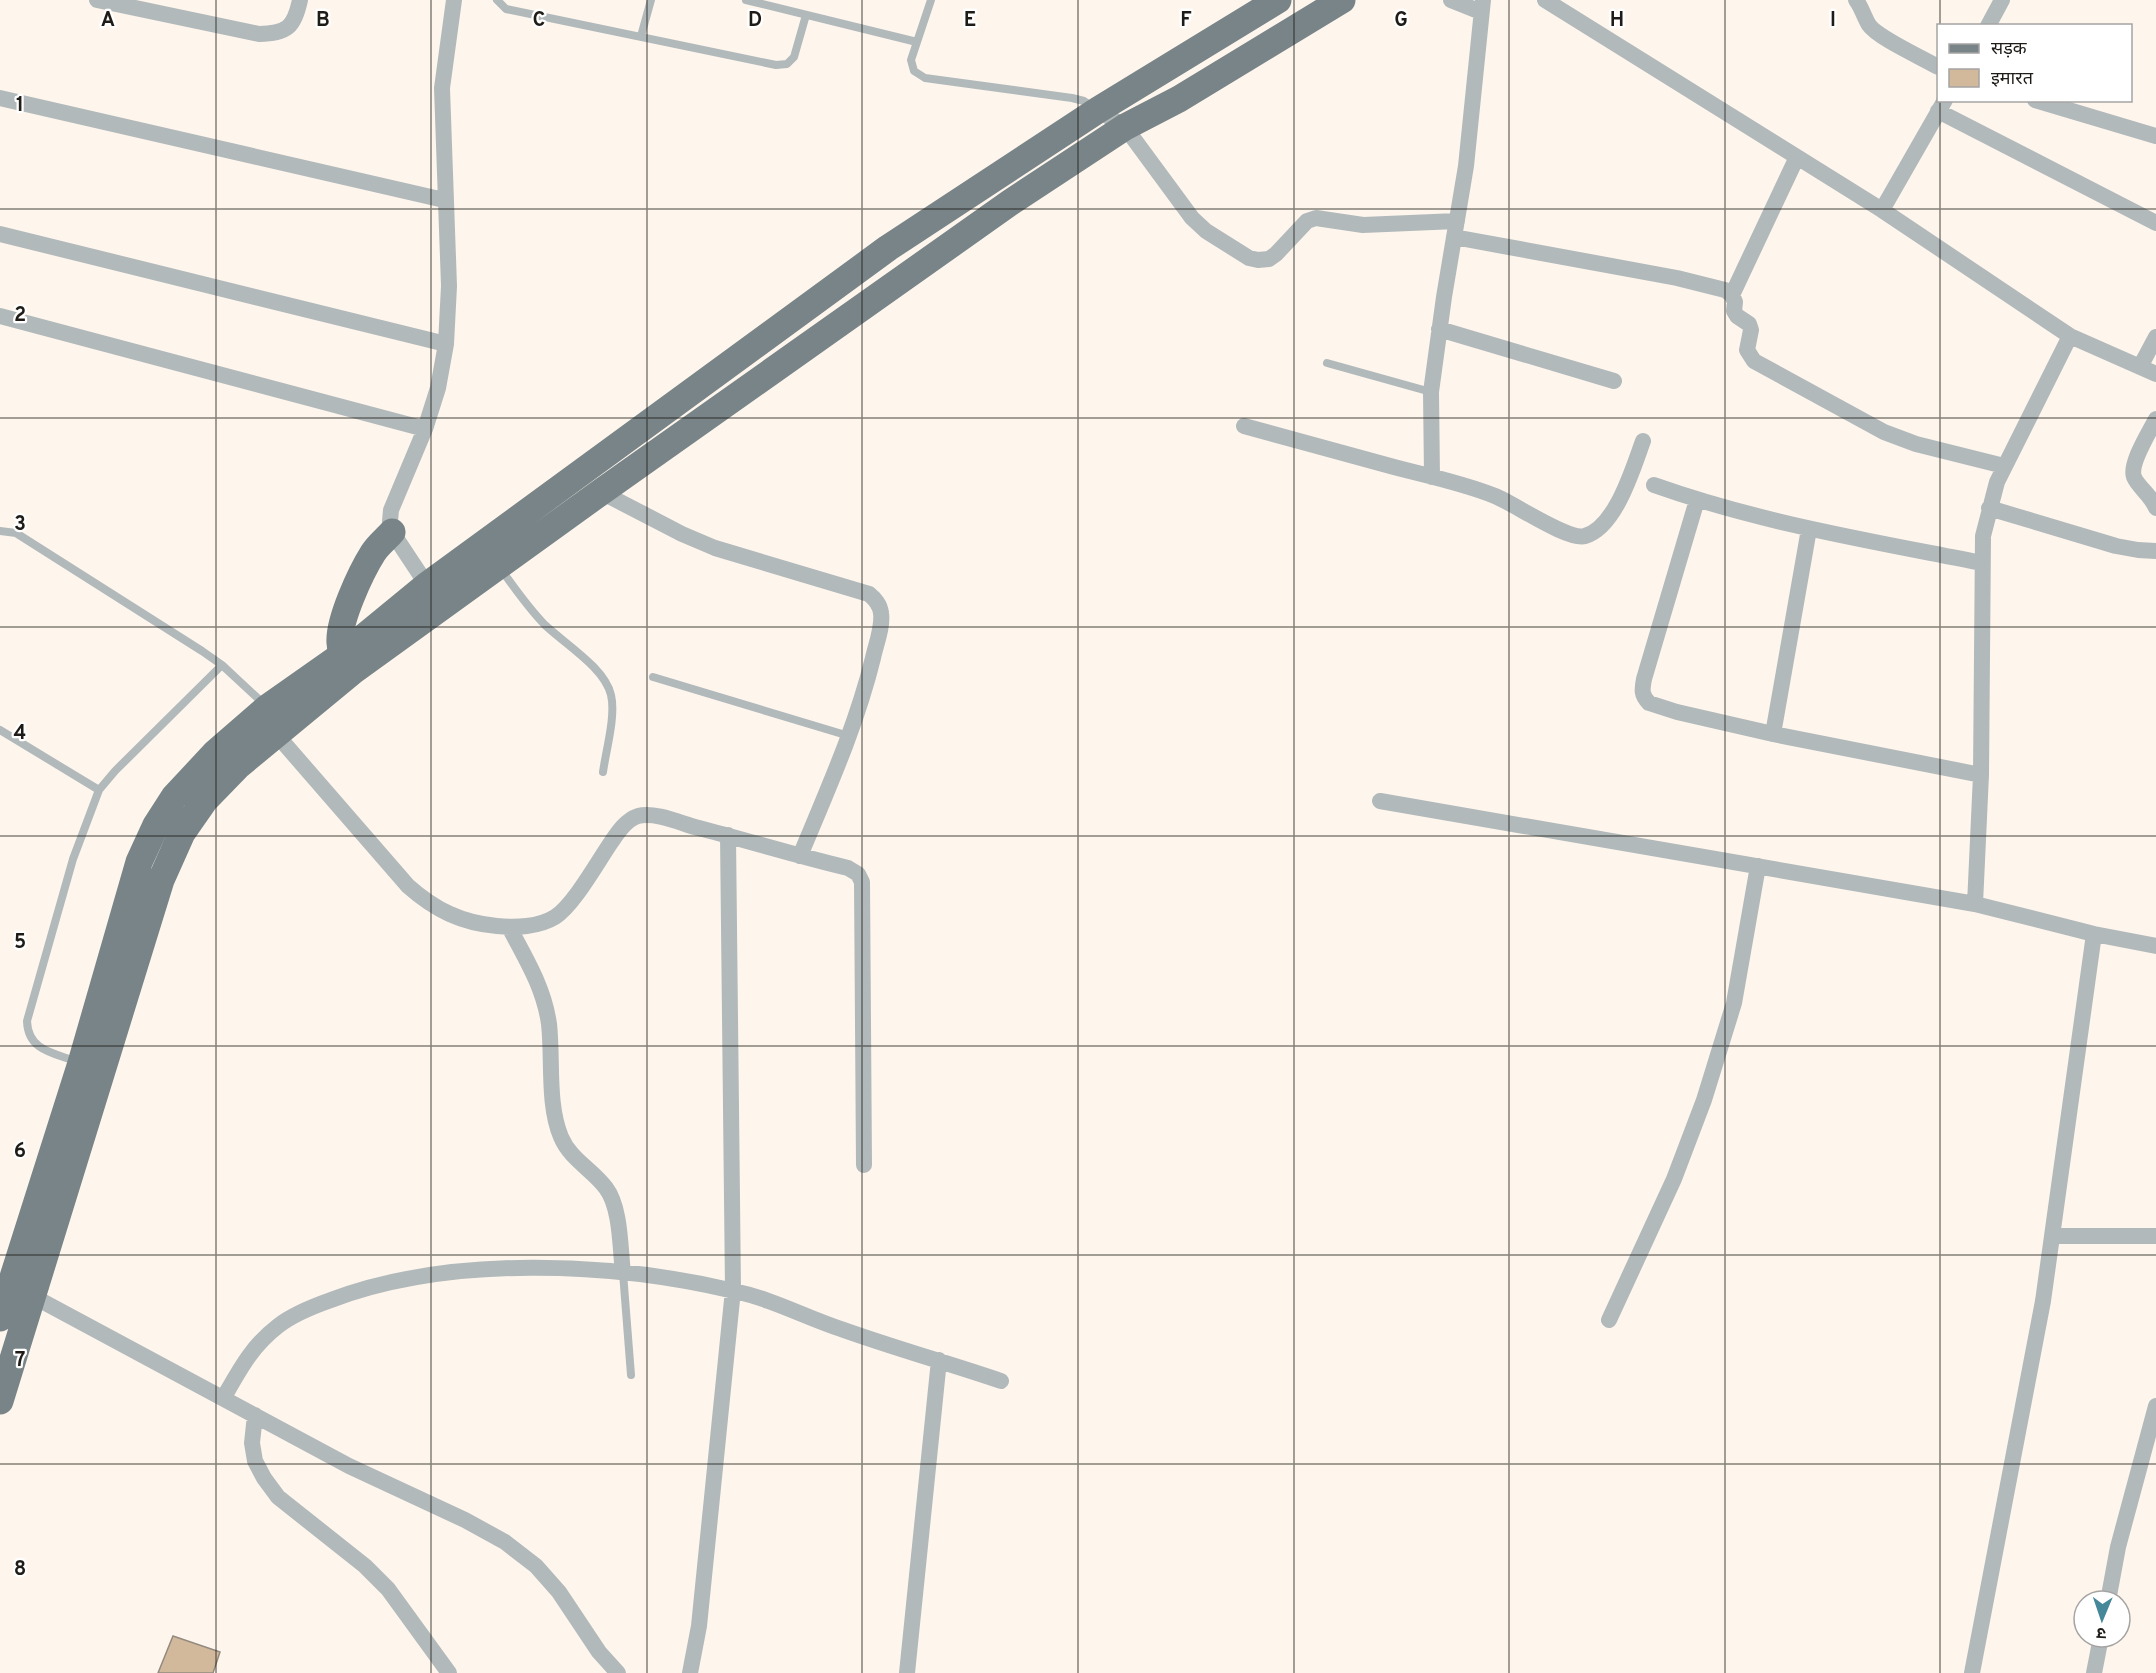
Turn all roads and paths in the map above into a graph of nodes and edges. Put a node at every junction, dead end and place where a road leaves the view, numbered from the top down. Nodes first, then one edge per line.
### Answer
1 (97, 0) edge
2 (300, 0) edge
3 (454, 0) edge
4 (498, 0) edge
5 (651, 0) edge
6 (746, 0) edge
7 (931, 0) edge
8 (1278, 0) edge
9 (1342, 0) edge
10 (1451, 0) edge
11 (1545, 0) edge
12 (1856, 0) edge
13 (2002, 0) edge
14 (141, 5) edge
15 (1482, 6) edge
16 (806, 15) junction
17 (1989, 24) edge
18 (641, 36) junction
19 (917, 42) junction
20 (1937, 66) edge
21 (0, 98) edge
22 (2042, 102) edge
23 (1941, 106) edge
24 (1098, 110) junction
25 (1125, 127) junction
26 (2156, 136) edge
27 (1797, 157) junction
28 (444, 200) junction
29 (1882, 210) junction
30 (2156, 223) edge
31 (1456, 229) junction
32 (0, 234) edge
33 (1732, 295) junction
34 (0, 316) edge
35 (1439, 329) junction
36 (2070, 336) junction
37 (2156, 337) edge
38 (446, 344) junction
39 (1327, 363) dead end
40 (2140, 367) junction
41 (2156, 374) edge
42 (1614, 381) dead end
43 (1431, 392) junction
44 (2156, 419) edge
45 (1244, 426) dead end
46 (425, 429) junction
47 (1643, 441) dead end
48 (2004, 466) junction
49 (1432, 477) junction
50 (1654, 485) dead end
51 (601, 492) junction
52 (1697, 500) junction
53 (1989, 508) junction
54 (2156, 508) edge
55 (1809, 529) junction
56 (0, 531) edge
57 (392, 532) junction
58 (2156, 551) edge
59 (1982, 563) junction
60 (499, 567) junction
61 (426, 586) junction
62 (444, 607) junction
63 (348, 663) junction
64 (222, 665) junction
65 (653, 677) dead end
66 (268, 707) junction
67 (0, 730) edge
68 (276, 734) junction
69 (1773, 734) junction
70 (850, 736) junction
71 (603, 772) dead end
72 (1981, 775) junction
73 (99, 790) junction
74 (1380, 801) dead end
75 (728, 835) junction
76 (800, 856) junction
77 (1758, 866) junction
78 (1976, 904) junction
79 (509, 927) junction
80 (2094, 934) junction
81 (2156, 946) edge
82 (81, 1063) junction
83 (864, 1165) dead end
84 (2052, 1236) junction
85 (2156, 1236) edge
86 (624, 1273) junction
87 (22, 1290) junction
88 (733, 1290) junction
89 (1610, 1320) dead end
90 (7, 1323) edge
91 (939, 1360) junction
92 (631, 1375) dead end
93 (1001, 1381) dead end
94 (224, 1397) junction
95 (0, 1401) edge
96 (2156, 1406) edge
97 (255, 1415) junction
98 (2110, 1589) edge
99 (2099, 1649) edge
100 (449, 1673) edge
101 (618, 1673) edge
102 (690, 1673) edge
103 (908, 1673) edge
104 (1972, 1673) edge
105 (2094, 1673) edge

1 - 14 street
2 - 14 street
3 - 28 street
4 - 18 lane
5 - 18 lane
6 - 16 lane
7 - 19 lane
8 - 24 main road
9 - 25 main road
10 - 15 street
11 - 27 street
12 - 20 street
13 - 17 street
15 - 31 street
16 - 18 lane
16 - 19 lane
19 - 24 lane
21 - 28 street
22 - 26 street
23 - 29 street
23 - 30 street
24 - 25 street
24 - 61 main road
25 - 31 street
25 - 51 main road
27 - 29 street
27 - 33 street
28 - 38 street
29 - 36 street
31 - 33 street
31 - 35 street
32 - 38 street
33 - 48 street
34 - 46 street
35 - 42 street
35 - 43 street
36 - 40 street
36 - 48 street
37 - 40 street
38 - 46 street
39 - 43 lane
40 - 41 street
43 - 49 street
44 - 54 street
45 - 49 street
46 - 57 street
47 - 49 street
48 - 53 street
50 - 52 street
51 - 60 main road
51 - 70 street
52 - 55 street
52 - 69 street
53 - 58 street
53 - 59 street
55 - 59 street
55 - 69 street
56 - 64 lane
57 - 61 street
57 - 63 main road
59 - 72 street
60 - 62 main road
60 - 71 lane
61 - 62 street
61 - 63 main road
62 - 63 main road
63 - 66 main road
63 - 68 main road
64 - 66 lane
64 - 73 lane
65 - 70 lane
66 - 82 main road
67 - 73 lane
68 - 79 street
68 - 87 main road
69 - 72 street
70 - 76 street
72 - 78 street
73 - 82 lane
74 - 77 street
75 - 76 street
75 - 79 street
75 - 88 street
76 - 83 street
77 - 78 street
77 - 89 street
78 - 80 street
79 - 86 street
80 - 81 street
80 - 84 street
82 - 87 main road
84 - 85 street
84 - 104 street
86 - 88 street
86 - 92 lane
86 - 94 street
87 - 90 main road
87 - 94 street
88 - 91 street
88 - 102 street
90 - 95 main road
91 - 93 street
91 - 103 street
94 - 97 street
96 - 98 street
97 - 100 street
97 - 101 street
99 - 105 street

